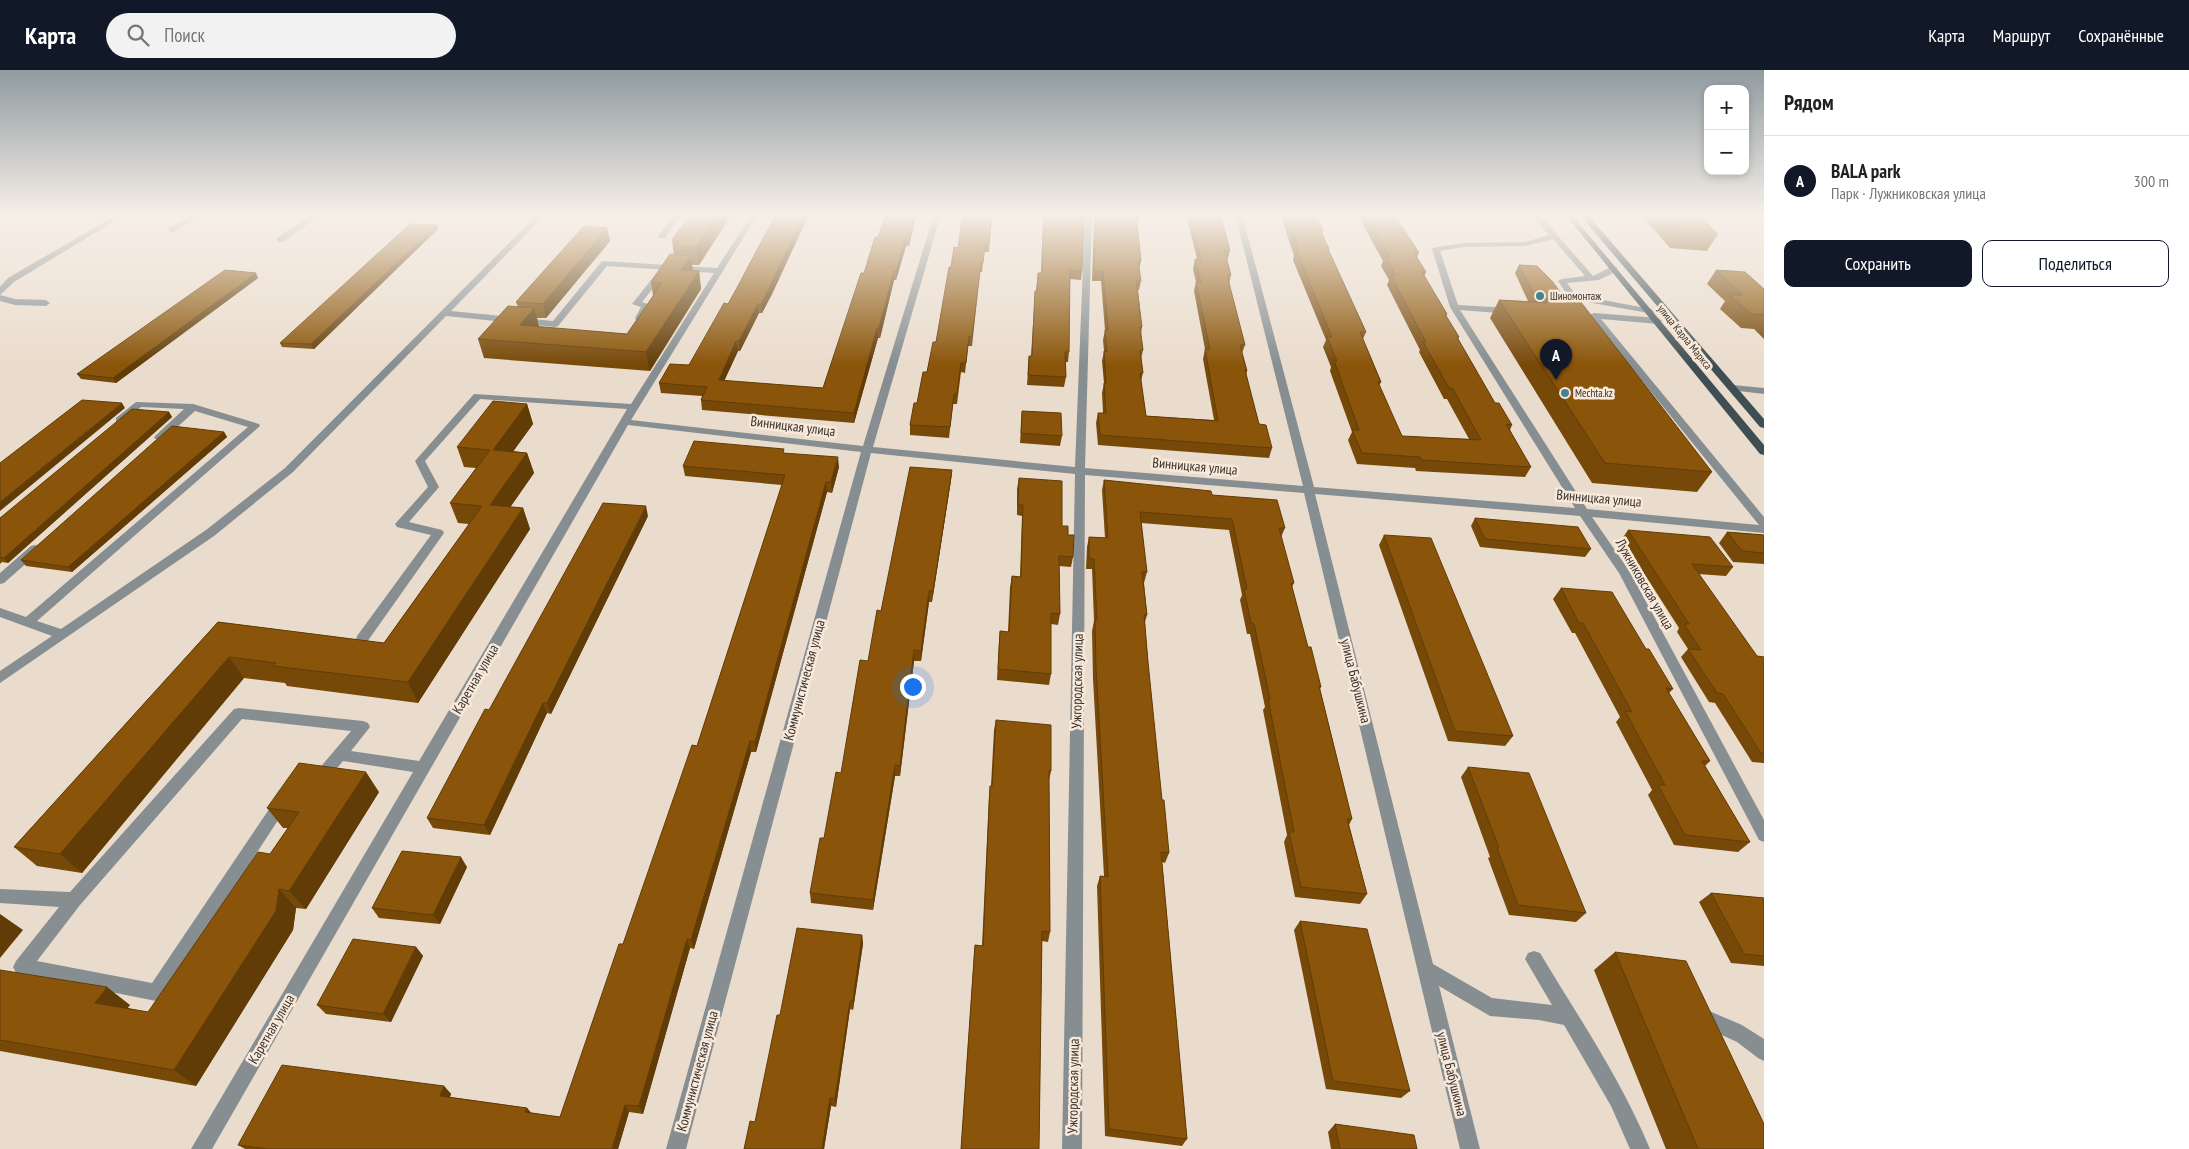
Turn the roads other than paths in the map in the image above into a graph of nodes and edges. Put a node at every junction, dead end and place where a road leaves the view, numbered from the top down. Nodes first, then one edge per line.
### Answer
1 (38, 264) edge
2 (492, 264) edge
3 (604, 264) edge
4 (626, 264) edge
5 (723, 264) edge
6 (923, 264) edge
7 (1087, 264) edge
8 (1252, 264) edge
9 (1441, 264) edge
10 (1578, 264) edge
11 (1610, 264) edge
12 (1626, 264) edge
13 (666, 267) junction
14 (1614, 269) junction
15 (719, 271) junction
16 (1590, 278) junction
17 (0, 292) edge
18 (0, 298) edge
19 (46, 303) dead end
20 (1454, 307) junction
21 (1519, 311) edge
22 (1651, 312) junction
23 (443, 313) junction
24 (1658, 320) junction
25 (631, 329) edge
26 (1733, 388) junction
27 (1764, 391) edge
28 (634, 407) junction
29 (193, 408) junction
30 (625, 422) junction
31 (1764, 424) edge
32 (110, 428) edge
33 (149, 447) edge
34 (867, 450) junction
35 (1764, 452) edge
36 (1080, 471) junction
37 (1309, 490) junction
38 (1583, 512) junction
39 (1764, 524) edge
40 (1764, 529) edge
41 (45, 540) edge
42 (0, 580) edge
43 (0, 612) edge
44 (28, 622) junction
45 (63, 635) junction
46 (362, 639) edge
47 (0, 678) edge
48 (340, 755) junction
49 (423, 768) junction
50 (1764, 835) edge
51 (0, 896) edge
52 (74, 900) junction
53 (1534, 959) dead end
54 (1426, 969) junction
55 (1694, 1014) edge
56 (1568, 1017) junction
57 (1764, 1052) edge
58 (201, 1149) edge
59 (676, 1149) edge
60 (1072, 1149) edge
61 (1470, 1149) edge
62 (1640, 1149) edge

1 - 17 street
2 - 23 street
3 - 23 street
4 - 13 street
5 - 15 street, Каретная улица
6 - 34 street, Коммунистическая улица
7 - 36 street, Ужгородская улица
8 - 37 street, улица Бабушкина
9 - 20 street, Лужниковская улица
10 - 16 street
11 - 14 main road, улица Карла Маркса
12 - 26 main road, улица Карла Маркса
13 - 15 street
13 - 25 street
14 - 16 street
14 - 22 main road, улица Карла Маркса
15 - 28 street, Каретная улица
16 - 22 street
18 - 19 street
20 - 21 street
20 - 38 street, Лужниковская улица
22 - 24 main road, улица Карла Маркса
23 - 45 street
24 - 35 main road, улица Карла Маркса
24 - 39 street
26 - 27 street
26 - 31 main road, улица Карла Маркса
28 - 30 street, Каретная улица
28 - 46 street
29 - 32 street
29 - 33 street
29 - 44 street
30 - 34 street, Винницкая улица
30 - 49 street, Каретная улица
34 - 36 street, Винницкая улица
34 - 59 street, Коммунистическая улица
36 - 37 street, Винницкая улица
36 - 60 street, Ужгородская улица
37 - 38 street, Винницкая улица
37 - 54 street, улица Бабушкина
38 - 40 street, Винницкая улица
38 - 50 street, Лужниковская улица
41 - 42 street
43 - 44 street
44 - 45 street
45 - 47 street
48 - 49 street
48 - 52 street
48 - 52 street
49 - 58 street, Каретная улица
51 - 52 street
53 - 56 street
54 - 56 street
54 - 61 street, улица Бабушкина
55 - 57 street
56 - 62 street

